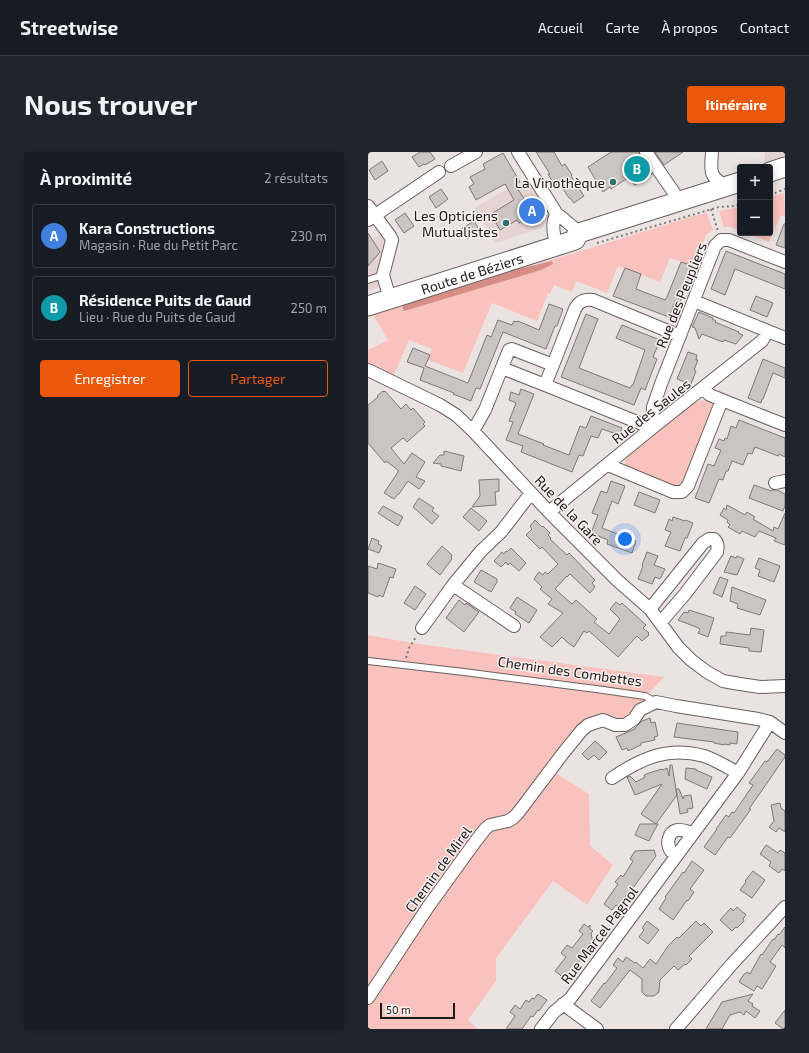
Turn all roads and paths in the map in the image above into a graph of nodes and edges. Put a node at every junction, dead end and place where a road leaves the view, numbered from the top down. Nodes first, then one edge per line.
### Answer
1 (476, 152) edge
2 (518, 152) edge
3 (646, 152) edge
4 (712, 152) edge
5 (451, 166) dead end
6 (785, 167) edge
7 (773, 171) edge
8 (439, 172) dead end
9 (785, 181) edge
10 (773, 184) edge
11 (735, 188) edge
12 (785, 189) edge
13 (773, 193) edge
14 (368, 206) edge
15 (681, 207) junction
16 (711, 209) dead end
17 (556, 215) junction
18 (372, 218) edge
19 (575, 240) junction
20 (721, 240) junction
21 (557, 246) junction
22 (785, 262) edge
23 (383, 275) junction
24 (368, 280) edge
25 (390, 299) junction
26 (694, 301) junction
27 (368, 306) edge
28 (768, 331) junction
29 (680, 336) junction
30 (785, 338) edge
31 (552, 365) junction
32 (502, 368) junction
33 (368, 370) edge
34 (545, 385) junction
35 (703, 388) junction
36 (722, 400) junction
37 (785, 425) edge
38 (652, 428) junction
39 (474, 431) junction
40 (608, 465) junction
41 (531, 493) junction
42 (549, 512) junction
43 (453, 585) junction
44 (650, 609) junction
45 (661, 622) junction
46 (514, 626) dead end
47 (422, 628) joint
48 (368, 661) edge
49 (404, 665) junction
50 (785, 686) edge
51 (656, 702) junction
52 (770, 722) junction
53 (785, 733) edge
54 (738, 773) junction
55 (612, 778) dead end
56 (693, 833) junction
57 (677, 855) junction
58 (785, 907) edge
59 (368, 998) edge
60 (563, 1004) junction
61 (542, 1029) edge
62 (597, 1029) edge
63 (676, 1029) edge

1 - 5 street
2 - 17 street
3 - 15 street
4 - 11 street
6 - 7 main road
8 - 18 street
9 - 10 main road
11 - 15 main road, Route de Béziers
12 - 13 path
14 - 18 street
15 - 19 main road, Route de Béziers
16 - 20 path
17 - 19 street
17 - 21 street
18 - 23 street
19 - 21 main road, Route de Béziers
20 - 22 street, Rue des Peupliers
20 - 26 street, Rue des Peupliers
21 - 25 main road, Route de Béziers
23 - 24 lane
23 - 25 street
25 - 27 main road, Route de Béziers
26 - 28 street
26 - 29 street, Rue des Peupliers
28 - 30 street
28 - 35 street, Rue des Saules
29 - 31 street
29 - 38 street, Rue des Peupliers
31 - 32 street
31 - 34 street
32 - 34 street
32 - 39 street
33 - 39 street, Rue de la Gare
34 - 38 street
35 - 36 street
35 - 38 street, Rue des Saules
36 - 37 street
36 - 40 street
38 - 40 street, Rue des Saules
39 - 41 street, Rue de la Gare
40 - 42 street, Rue des Saules
41 - 42 street, Rue de la Gare
41 - 43 street
42 - 44 street, Rue de la Gare
43 - 46 street
43 - 47 street
44 - 45 street, Rue de la Gare
44 - 45 street
45 - 50 street, Rue de la Gare
47 - 49 path
48 - 49 lane, Chemin des Combettes
49 - 51 lane, Chemin des Combettes
51 - 52 street, Chemin des Combettes
51 - 59 street, Chemin de Mirel
52 - 53 street, Chemin des Combettes
52 - 54 street, Rue Marcel Pagnol
54 - 55 street
54 - 56 street, Rue Marcel Pagnol
56 - 57 street, Rue Marcel Pagnol
56 - 57 street
57 - 60 street, Rue Marcel Pagnol
58 - 63 street
60 - 61 street, Rue Marcel Pagnol
60 - 62 street

